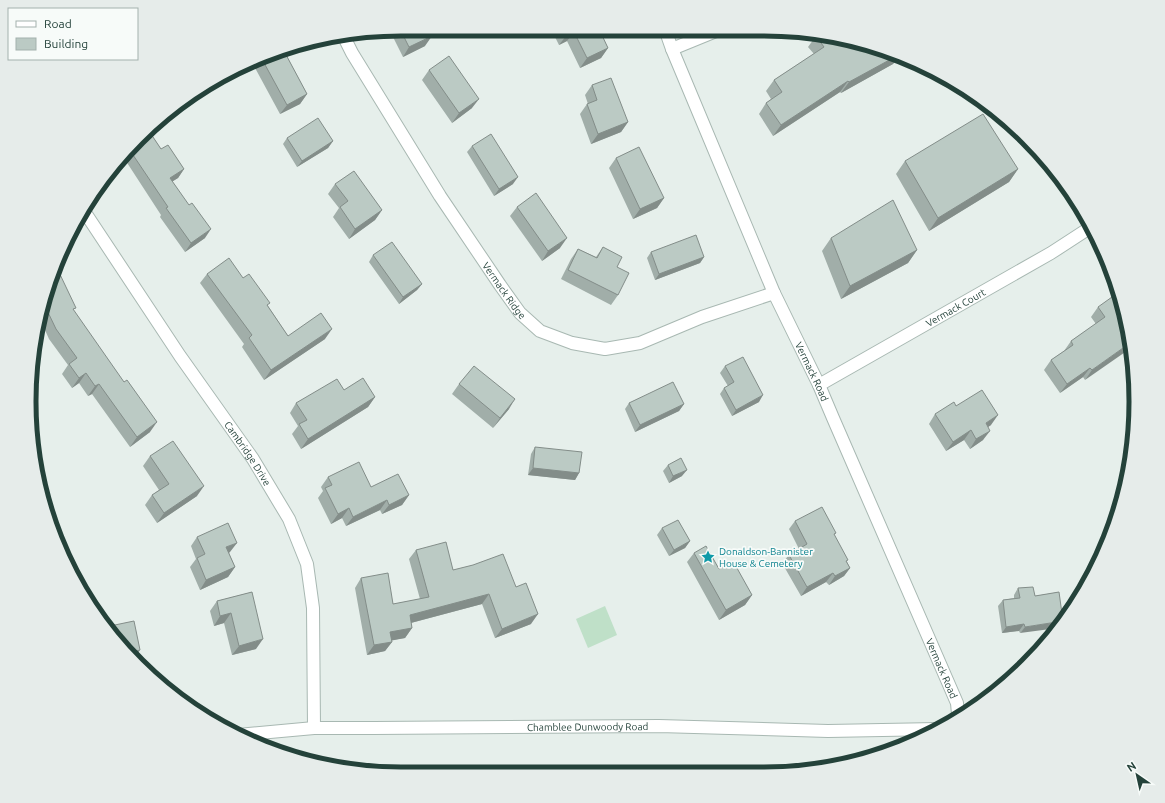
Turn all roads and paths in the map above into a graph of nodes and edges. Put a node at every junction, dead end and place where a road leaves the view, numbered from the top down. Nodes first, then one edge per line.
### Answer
1 (667, 36) edge
2 (704, 36) edge
3 (346, 40) edge
4 (672, 49) junction
5 (87, 216) edge
6 (1086, 230) edge
7 (774, 293) junction
8 (819, 385) junction
9 (958, 711) edge
10 (314, 728) junction
11 (924, 729) edge
12 (249, 733) edge

1 - 4 street, Vermack Road
2 - 4 street
3 - 7 street, Vermack Ridge
4 - 7 street, Vermack Road
5 - 10 street, Cambridge Drive
6 - 8 street, Vermack Court
7 - 8 street, Vermack Road
8 - 9 street, Vermack Road
10 - 11 street, Chamblee Dunwoody Road
10 - 12 street, Chamblee Dunwoody Road

